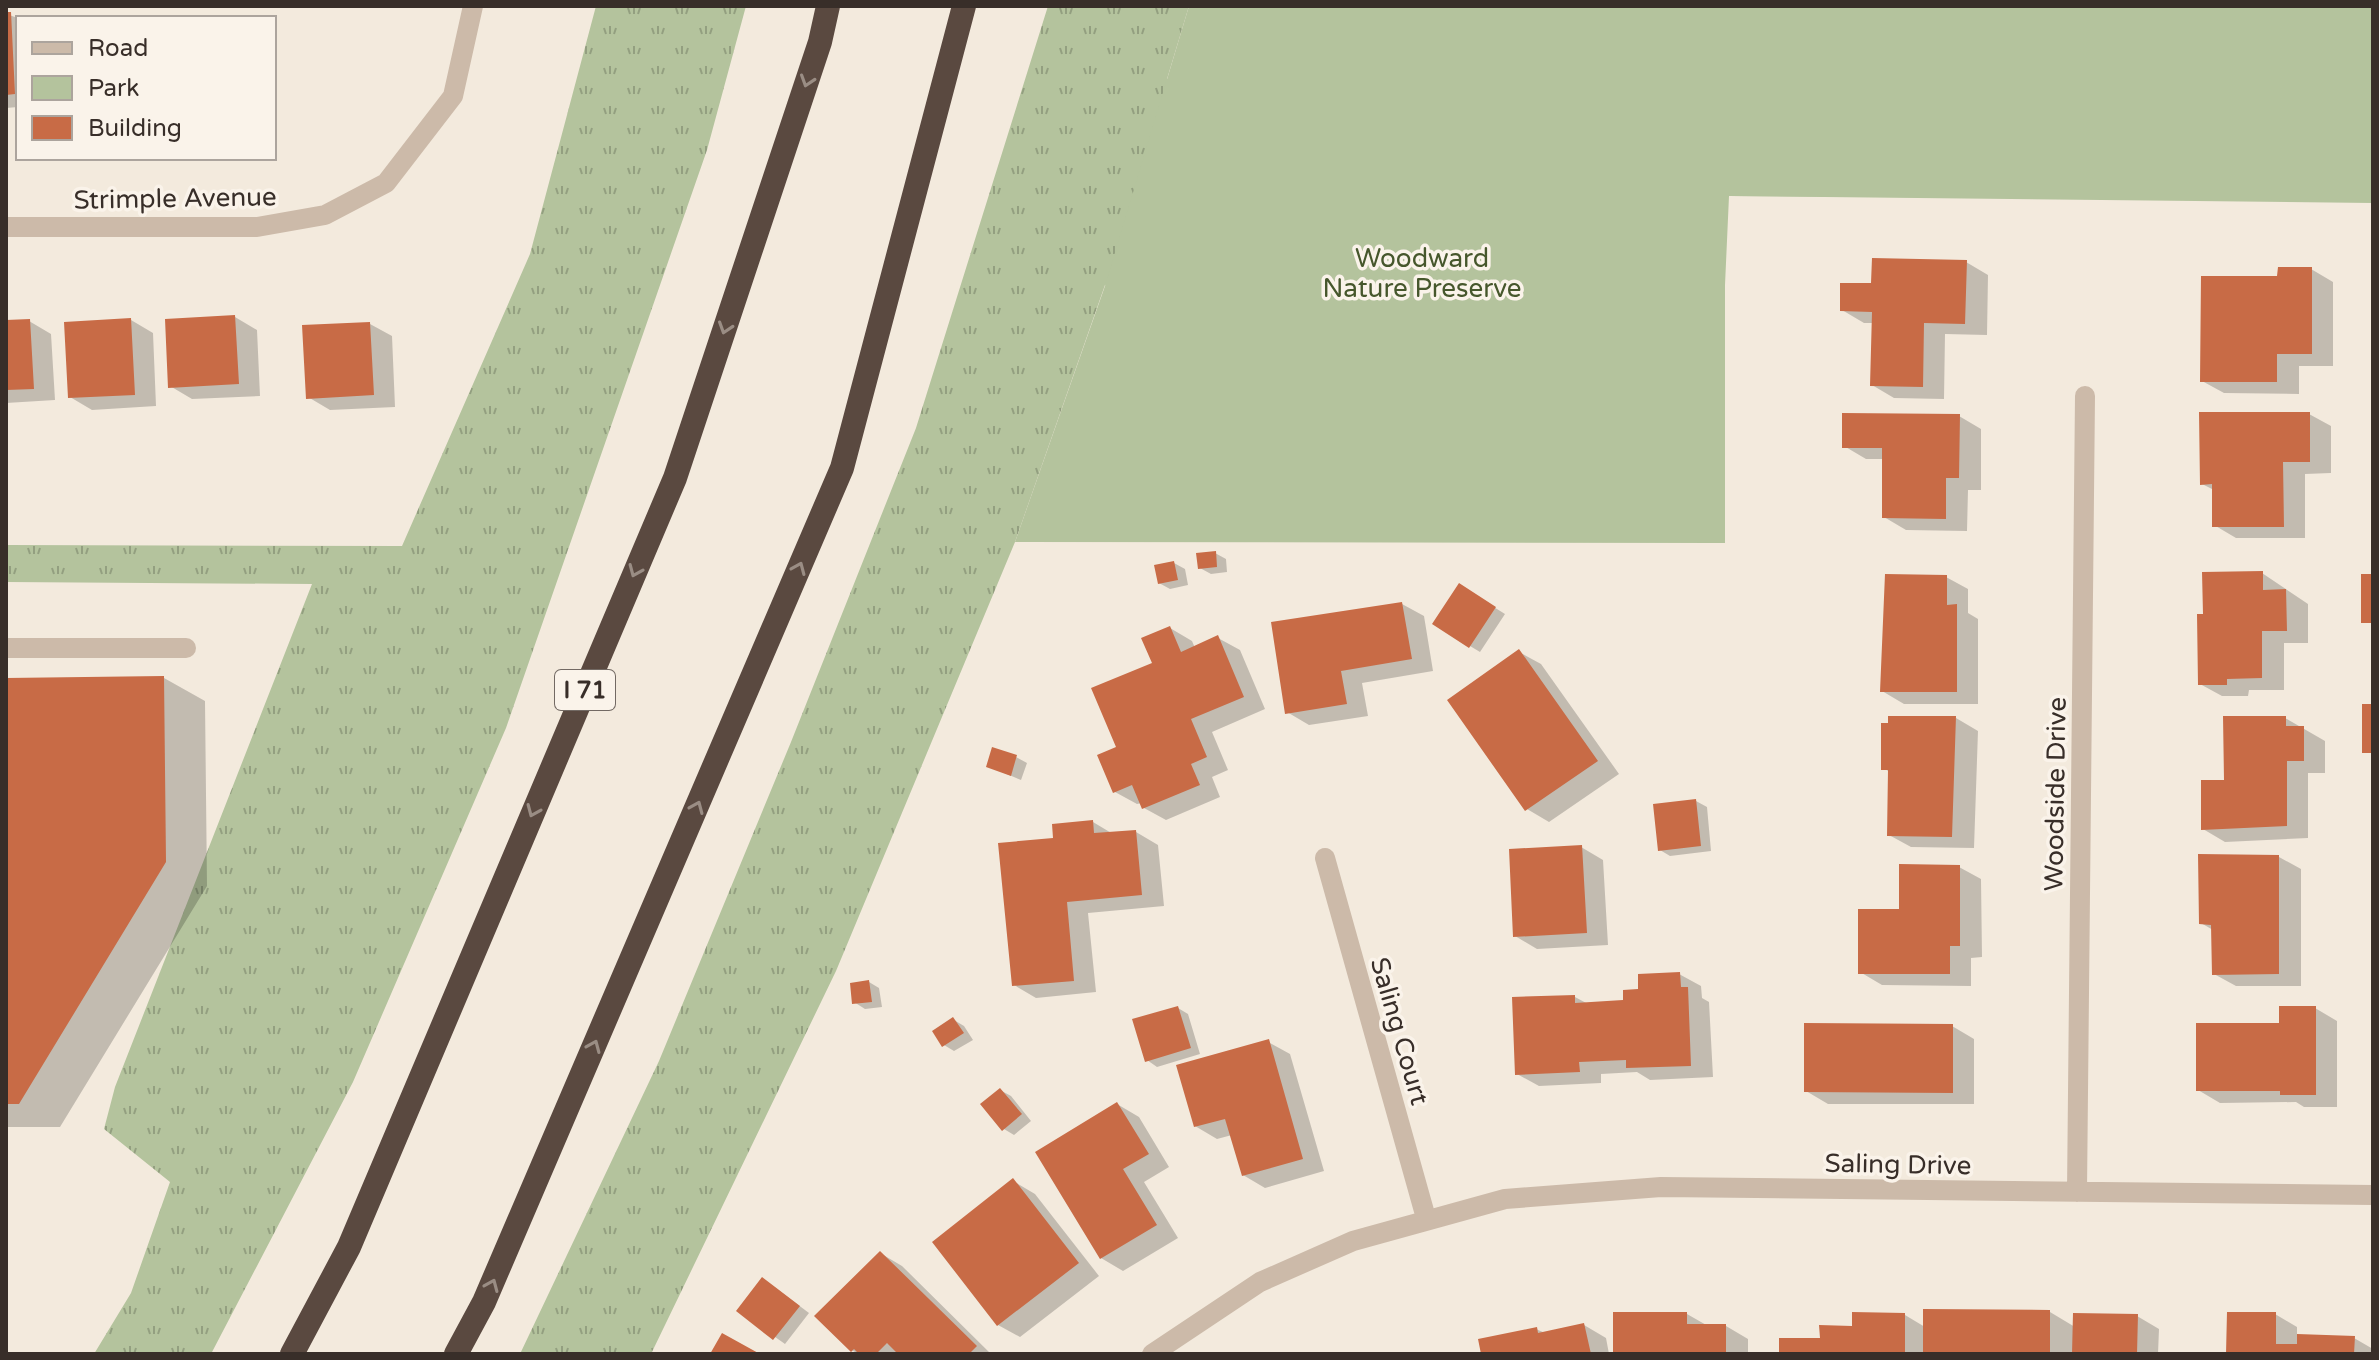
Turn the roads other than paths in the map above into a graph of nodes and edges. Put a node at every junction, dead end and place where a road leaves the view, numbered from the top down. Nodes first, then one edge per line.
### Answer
1 (473, 6) edge
2 (828, 6) edge
3 (964, 6) edge
4 (6, 227) edge
5 (2085, 396) dead end
6 (6, 648) edge
7 (186, 648) dead end
8 (1325, 858) dead end
9 (2077, 1192) junction
10 (2373, 1195) edge
11 (1426, 1218) junction
12 (292, 1354) edge
13 (456, 1354) edge
14 (1152, 1354) edge

1 - 4 street, Strimple Avenue
2 -> 12 highway, I 71
13 -> 3 highway
5 - 9 street, Woodside Drive
6 - 7 street
8 - 11 street, Saling Court
9 - 10 street, Saling Drive
9 - 11 street, Saling Drive
11 - 14 street, Saling Drive

